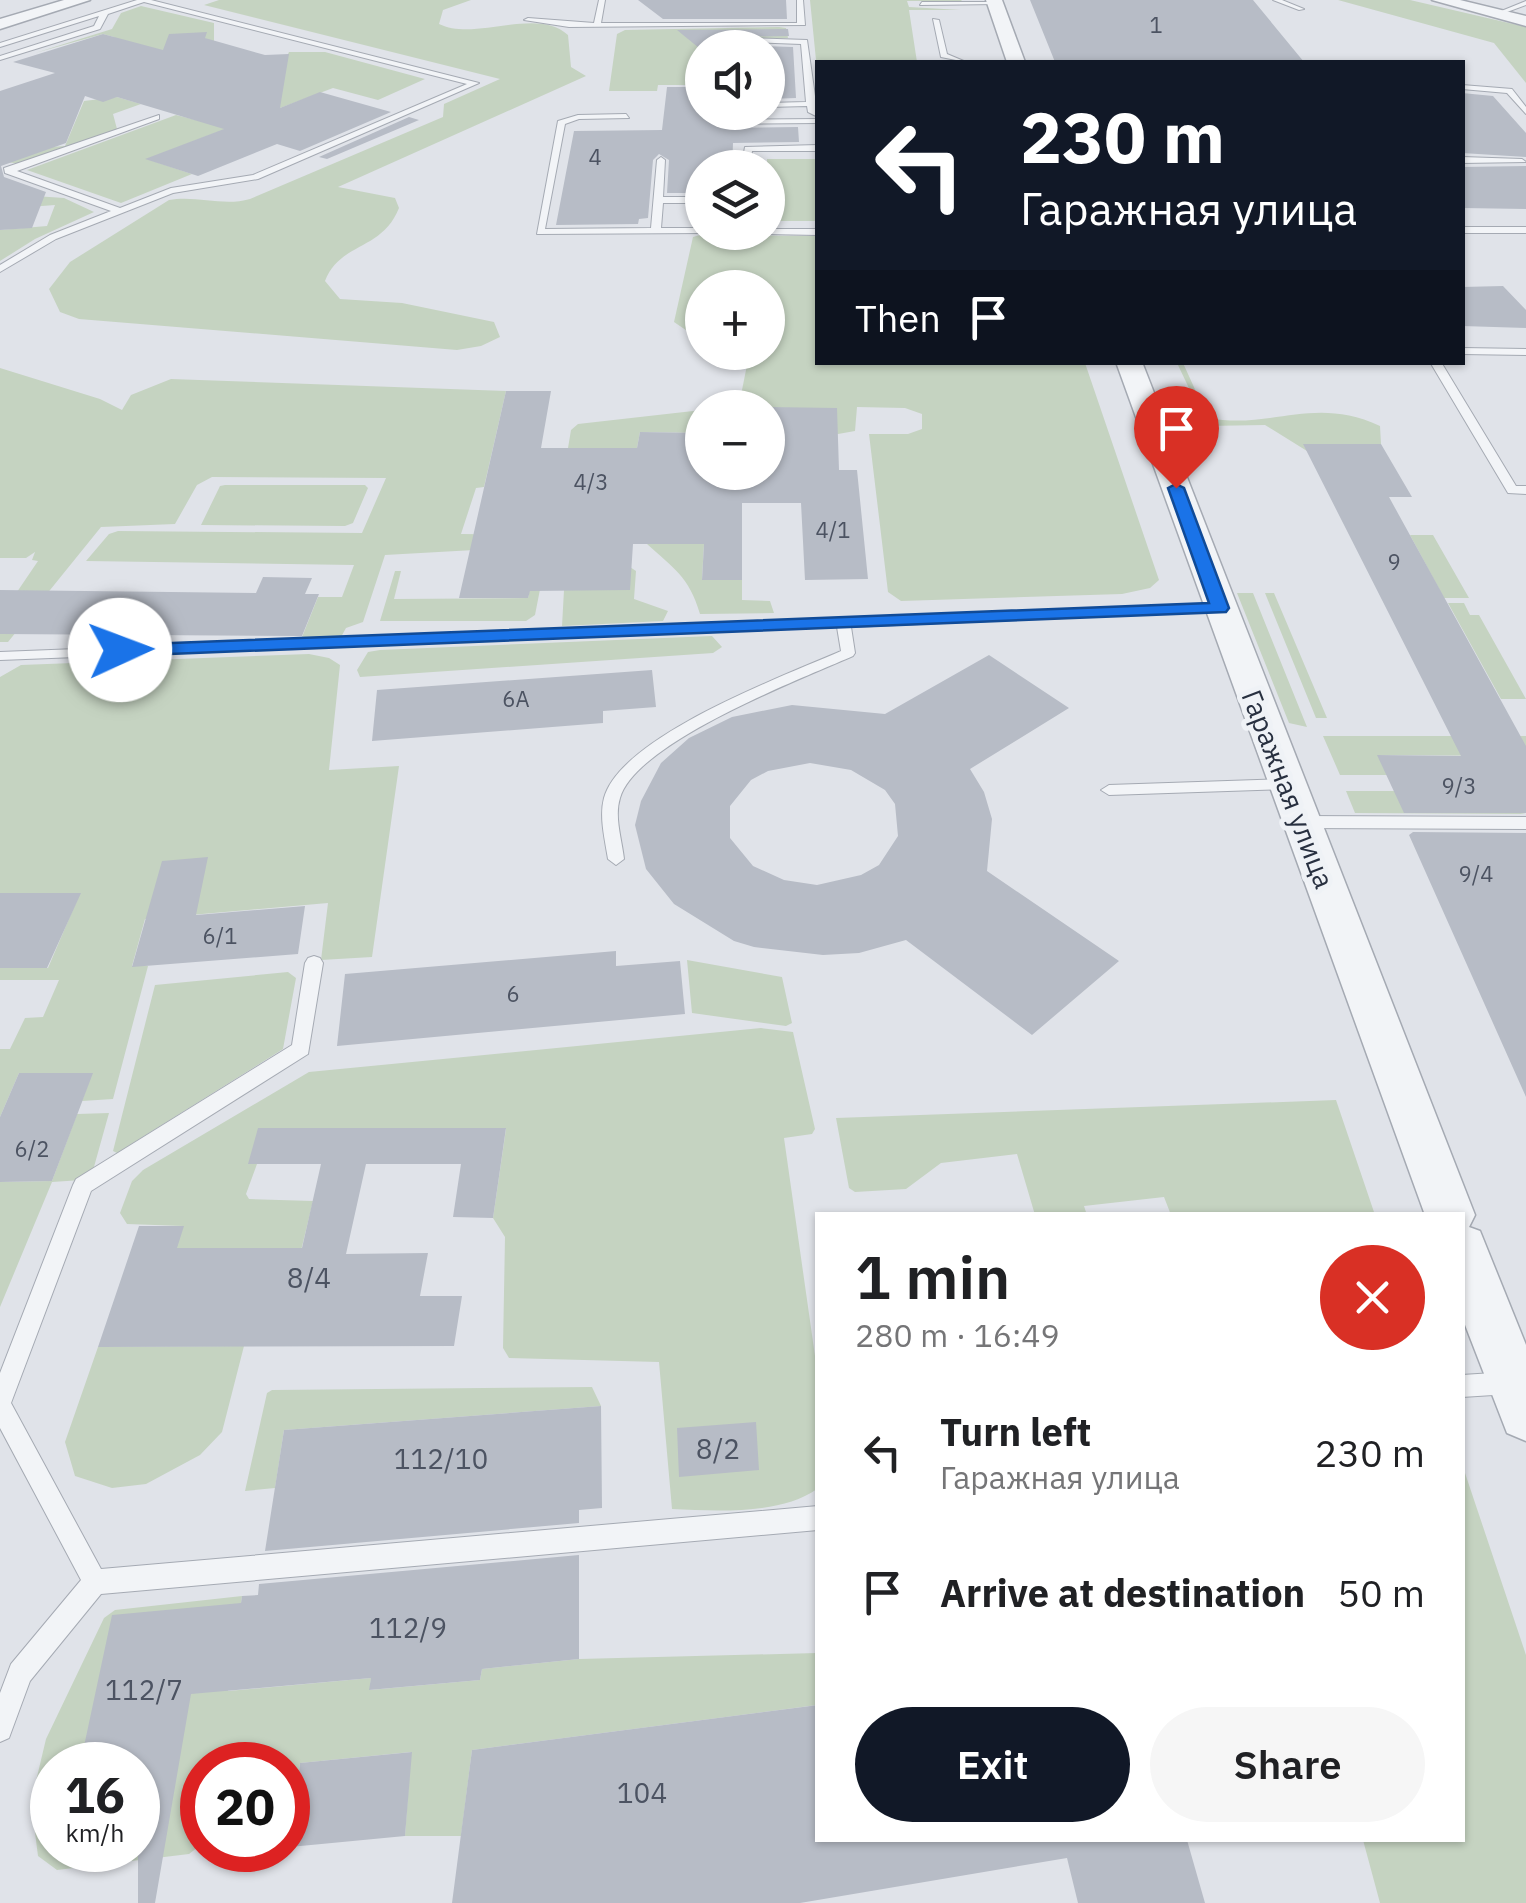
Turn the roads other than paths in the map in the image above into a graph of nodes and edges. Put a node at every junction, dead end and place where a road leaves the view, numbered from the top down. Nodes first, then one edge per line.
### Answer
1 (82, 0) edge
2 (143, 0) edge
3 (602, 0) edge
4 (800, 0) edge
5 (1276, 0) edge
6 (1440, 0) edge
7 (995, 2) edge
8 (1523, 2) edge
9 (922, 4) dead end
10 (1301, 9) dead end
11 (104, 12) junction
12 (1496, 14) junction
13 (528, 20) dead end
14 (936, 20) dead end
15 (1526, 21) edge
16 (0, 24) edge
17 (597, 25) junction
18 (785, 41) edge
19 (0, 45) edge
20 (0, 58) edge
21 (957, 60) edge
22 (1015, 60) edge
23 (1465, 87) edge
24 (785, 104) edge
25 (810, 104) junction
26 (1526, 112) edge
27 (815, 113) edge
28 (626, 116) dead end
29 (156, 117) dead end
30 (815, 118) edge
31 (785, 119) edge
32 (815, 148) edge
33 (748, 150) edge
34 (662, 160) dead end
35 (1465, 160) edge
36 (1522, 162) dead end
37 (4, 169) edge
38 (658, 200) junction
39 (685, 200) edge
40 (120, 211) junction
41 (1465, 230) edge
42 (1526, 230) edge
43 (656, 231) junction
44 (685, 231) edge
45 (785, 232) edge
46 (815, 232) edge
47 (0, 270) edge
48 (1465, 351) edge
49 (1526, 352) edge
50 (1130, 365) edge
51 (1436, 365) edge
52 (1526, 490) edge
53 (1220, 608) junction
54 (844, 622) junction
55 (0, 656) edge
56 (1286, 784) junction
57 (1108, 790) dead end
58 (1300, 822) junction
59 (1526, 823) edge
60 (616, 859) dead end
61 (314, 963) dead end
62 (1449, 1212) edge
63 (1465, 1255) edge
64 (1465, 1387) edge
65 (1521, 1396) edge
66 (0, 1404) edge
67 (815, 1518) edge
68 (95, 1582) junction
69 (0, 1729) edge

1 - 16 street
2 - 11 lane
2 - 40 lane
3 - 17 lane
4 - 17 lane
5 - 10 lane
6 - 12 street
7 - 9 lane
7 - 22 street
8 - 12 lane
11 - 19 lane
11 - 20 lane
12 - 15 street
13 - 17 lane
14 - 21 lane
18 - 25 lane
23 - 26 lane
24 - 25 lane
25 - 27 lane
28 - 43 lane
29 - 37 lane
30 - 31 lane
32 - 33 lane
34 - 38 lane
35 - 36 lane
37 - 40 lane
38 - 39 lane
38 - 43 lane
40 - 47 lane
41 - 42 lane
43 - 44 lane
45 - 46 lane
48 - 49 lane
50 - 53 street, Гаражная улица
51 - 52 lane
53 - 54 lane
53 - 56 street, Гаражная улица
54 - 55 lane
54 - 60 lane
56 - 57 lane
56 - 58 street, Гаражная улица
58 - 59 lane
58 - 62 street, Гаражная улица
61 - 66 lane
63 - 65 street
64 - 65 lane
66 - 68 lane
67 - 68 lane
68 - 69 lane

